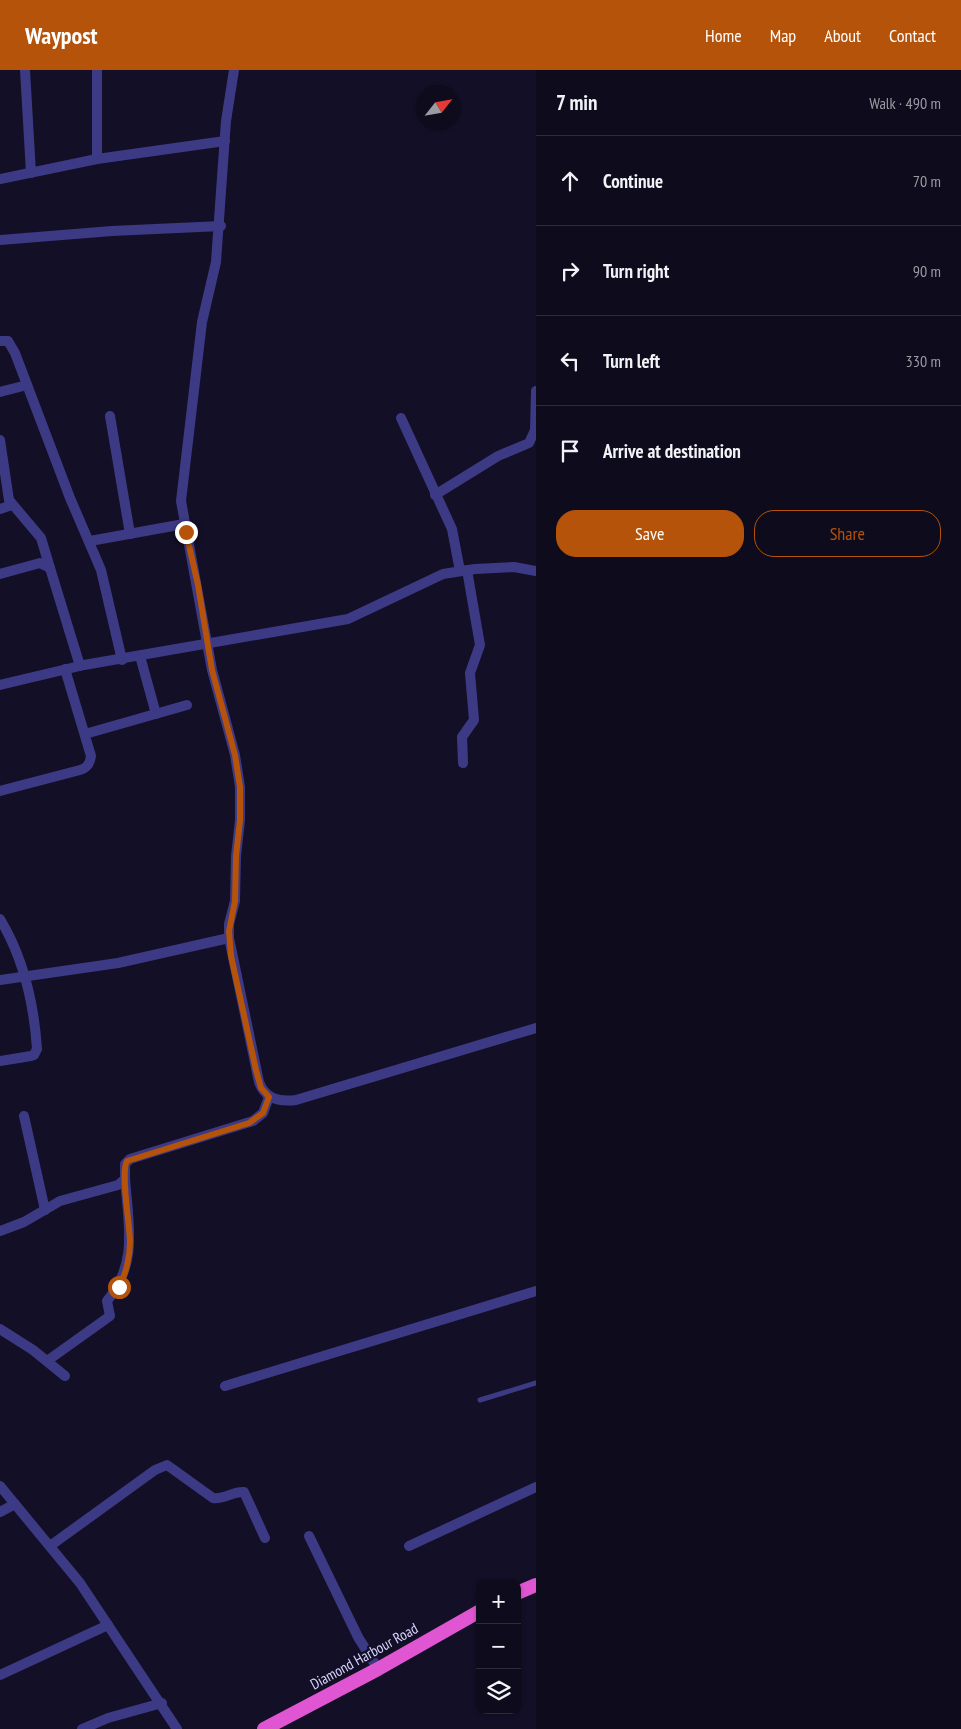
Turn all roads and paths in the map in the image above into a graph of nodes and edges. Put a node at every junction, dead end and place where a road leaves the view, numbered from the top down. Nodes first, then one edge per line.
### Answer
1 (25, 70) edge
2 (97, 70) edge
3 (234, 70) edge
4 (225, 141) junction
5 (96, 159) junction
6 (31, 173) junction
7 (0, 179) edge
8 (221, 226) junction
9 (0, 240) edge
10 (0, 341) edge
11 (27, 385) junction
12 (536, 391) edge
13 (0, 392) edge
14 (110, 416) dead end
15 (401, 418) dead end
16 (0, 440) edge
17 (435, 494) junction
18 (12, 505) junction
19 (0, 509) edge
20 (184, 524) junction
21 (130, 534) junction
22 (90, 542) junction
23 (50, 568) junction
24 (463, 571) junction
25 (536, 571) edge
26 (0, 574) edge
27 (207, 644) junction
28 (140, 656) junction
29 (122, 660) junction
30 (80, 666) junction
31 (65, 669) junction
32 (0, 684) edge
33 (187, 705) dead end
34 (156, 714) junction
35 (85, 734) junction
36 (463, 763) dead end
37 (0, 791) edge
38 (0, 919) edge
39 (229, 938) junction
40 (24, 976) junction
41 (0, 980) edge
42 (536, 1028) edge
43 (0, 1061) edge
44 (269, 1097) junction
45 (24, 1116) dead end
46 (124, 1178) junction
47 (45, 1210) junction
48 (0, 1231) edge
49 (536, 1291) edge
50 (0, 1329) edge
51 (48, 1360) junction
52 (65, 1376) dead end
53 (536, 1383) edge
54 (225, 1386) dead end
55 (480, 1400) dead end
56 (0, 1486) edge
57 (536, 1486) edge
58 (15, 1504) junction
59 (0, 1512) edge
60 (309, 1536) dead end
61 (265, 1538) dead end
62 (50, 1546) junction
63 (409, 1546) dead end
64 (536, 1585) edge
65 (521, 1592) edge
66 (476, 1613) edge
67 (108, 1625) junction
68 (378, 1669) junction
69 (0, 1675) edge
70 (162, 1703) junction
71 (82, 1729) edge
72 (177, 1729) edge
73 (264, 1729) edge

1 - 6 street
2 - 5 street
3 - 4 street
4 - 5 street
4 - 8 street
5 - 6 street
6 - 7 street
8 - 9 street
8 - 20 street
10 - 11 street
11 - 13 street
11 - 22 street
12 - 17 street
14 - 21 street
15 - 17 street
16 - 18 street
17 - 24 street
18 - 19 street
18 - 23 street
20 - 21 street
20 - 27 street
21 - 22 street
22 - 29 street
23 - 26 street
23 - 30 street
24 - 25 street
24 - 27 street
24 - 36 street
27 - 28 street
27 - 39 street
28 - 29 street
28 - 34 street
29 - 30 street
30 - 31 street
31 - 32 street
31 - 35 street
33 - 34 street
34 - 35 street
35 - 37 street
38 - 40 street
39 - 40 street
39 - 44 street
40 - 41 street
40 - 43 street
42 - 44 street
44 - 46 street
45 - 47 street
46 - 47 street
46 - 51 street
47 - 48 street
49 - 54 street
50 - 51 street
51 - 52 street
53 - 55 lane
56 - 58 street
57 - 63 street
58 - 59 street
58 - 62 street
60 - 68 street
61 - 62 street
62 - 67 street
64 - 65 highway
66 - 68 highway, Diamond Harbour Road
67 - 69 street
67 - 70 street
68 - 73 highway, Diamond Harbour Road
70 - 71 street
70 - 72 street

